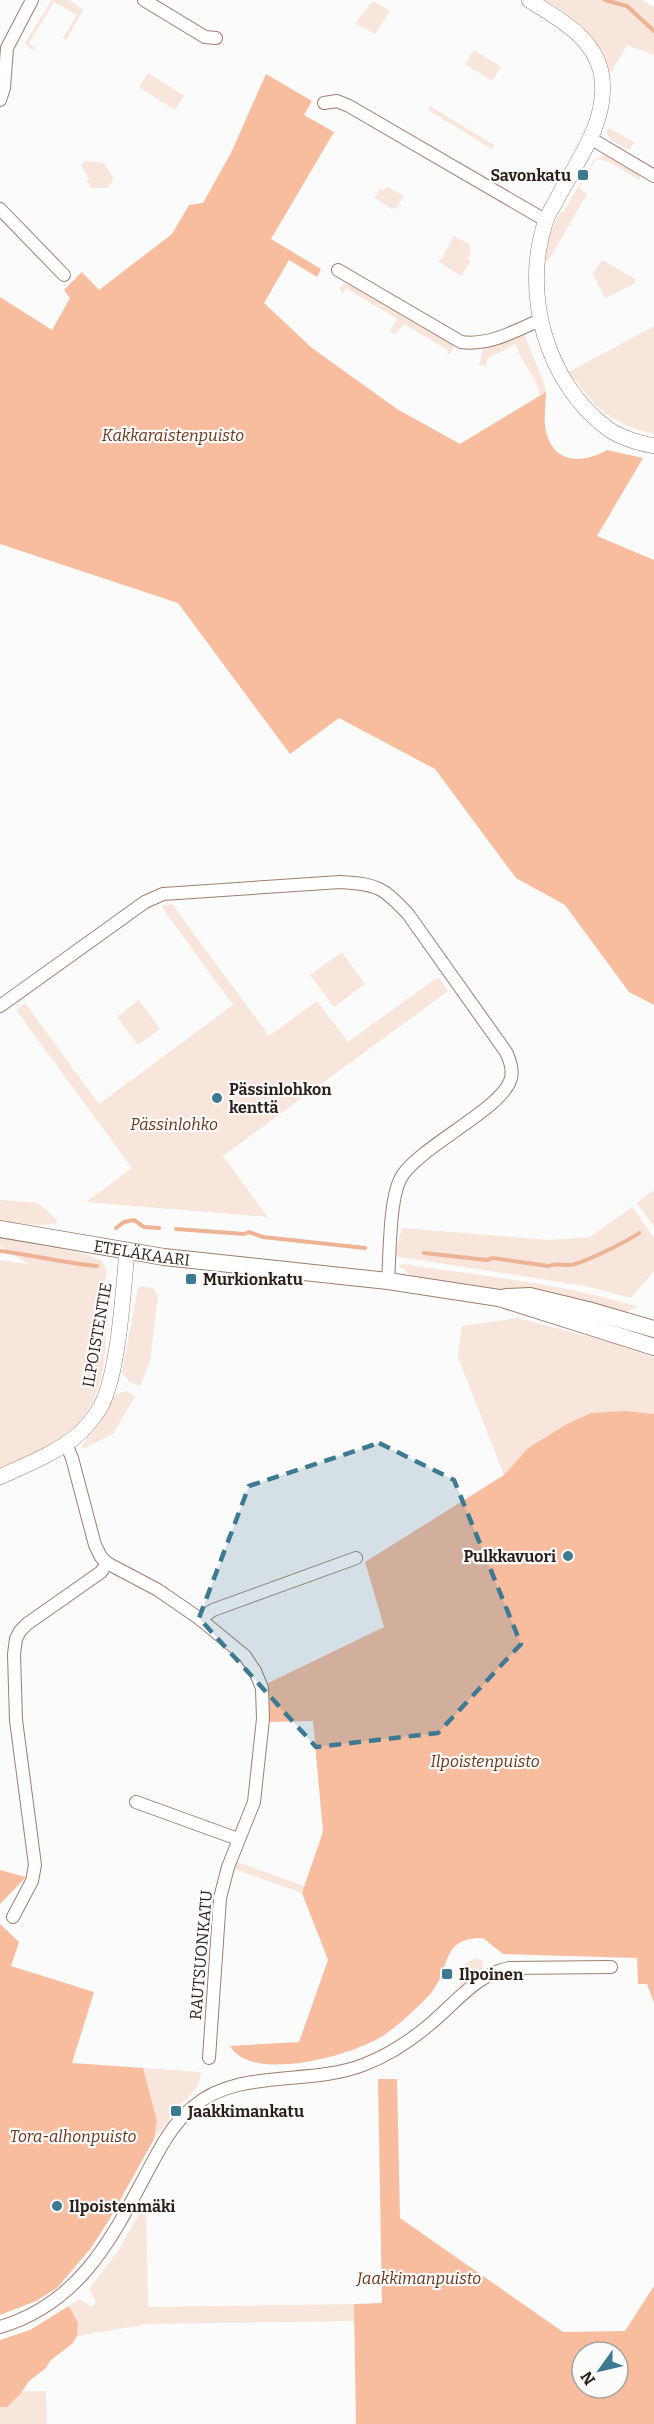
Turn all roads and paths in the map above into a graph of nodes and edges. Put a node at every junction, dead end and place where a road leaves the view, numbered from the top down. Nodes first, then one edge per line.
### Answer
1 (32, 0) edge
2 (144, 0) edge
3 (529, 0) edge
4 (216, 38) dead end
5 (0, 100) edge
6 (324, 103) dead end
7 (590, 138) junction
8 (654, 176) edge
9 (0, 209) edge
10 (545, 220) junction
11 (338, 270) dead end
12 (64, 275) dead end
13 (540, 320) junction
14 (654, 446) edge
15 (0, 1006) edge
16 (0, 1228) edge
17 (127, 1251) junction
18 (388, 1281) junction
19 (499, 1298) junction
20 (653, 1325) edge
21 (649, 1345) edge
22 (66, 1444) junction
23 (0, 1477) edge
24 (356, 1558) dead end
25 (107, 1563) junction
26 (200, 1619) junction
27 (136, 1802) dead end
28 (238, 1839) junction
29 (13, 1917) dead end
30 (611, 1967) dead end
31 (209, 2058) dead end
32 (0, 2327) edge

1 - 5 street
2 - 4 street
3 - 7 street
6 - 10 street
7 - 8 street
7 - 10 street
9 - 12 street
10 - 13 street
11 - 13 street
13 - 14 street
15 - 18 street
16 - 17 main road, ETELÄKAARI
17 - 18 main road, ETELÄKAARI
17 - 22 street, ILPOISTENTIE
18 - 19 main road, ETELÄKAARI
19 - 20 main road, ETELÄKAARI
19 - 21 main road, ETELÄKAARI
20 - 21 street
22 - 23 street, ILPOISTENTIE
22 - 25 street
24 - 26 street
25 - 26 street, RAUTSUONKATU
25 - 29 street
26 - 28 street, RAUTSUONKATU
27 - 28 street
28 - 31 street, RAUTSUONKATU
30 - 32 street

